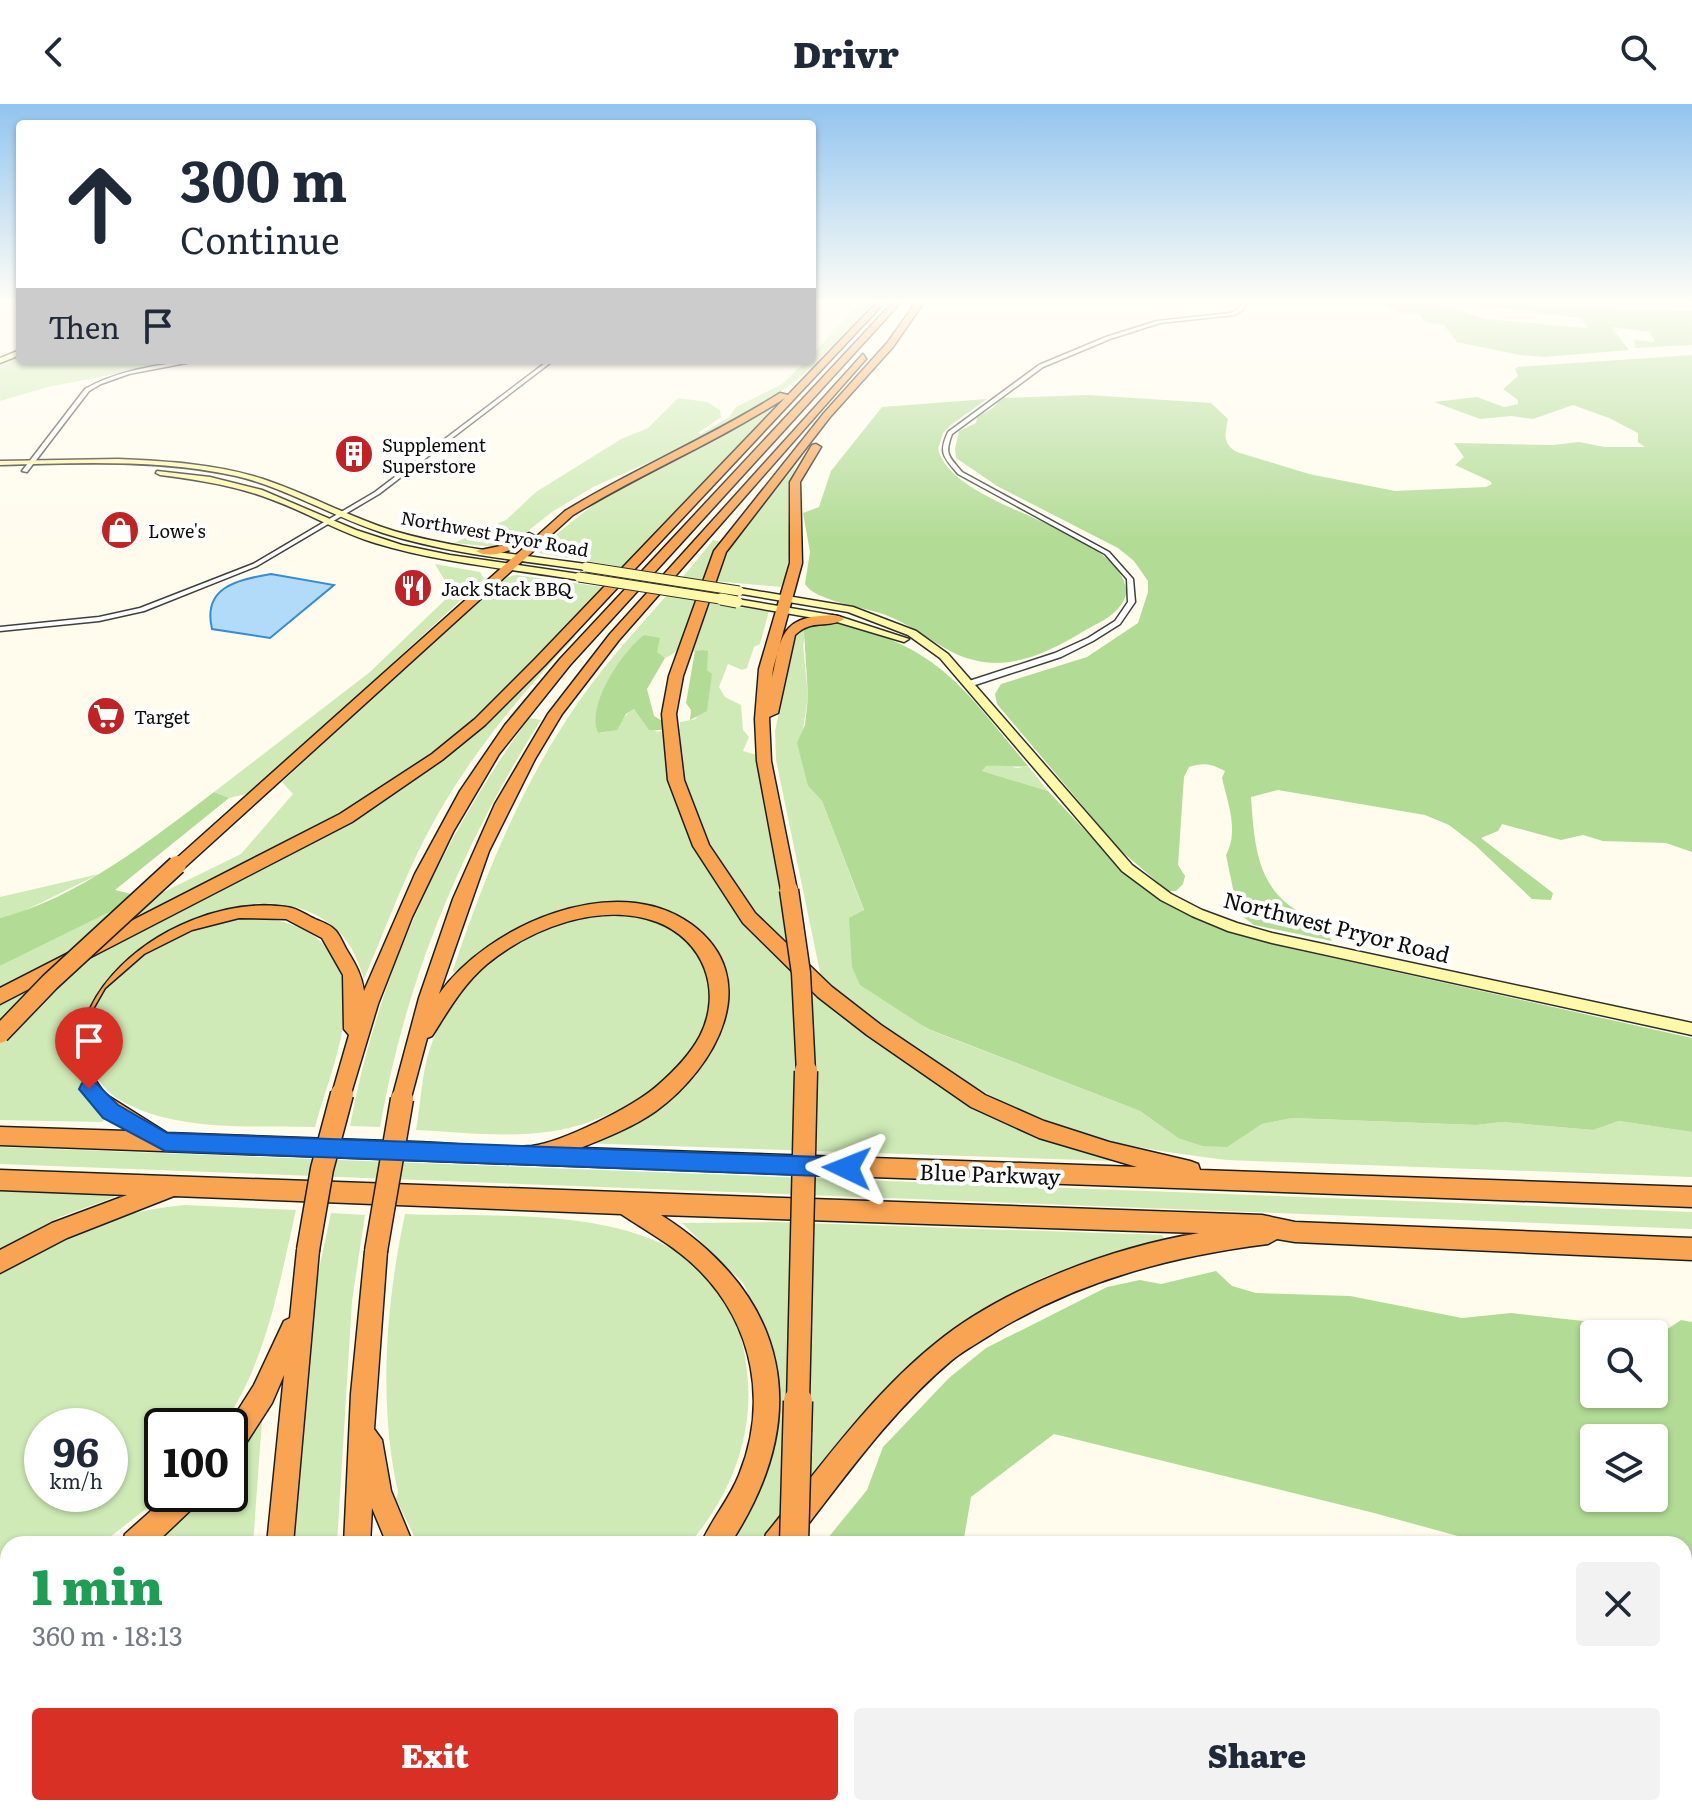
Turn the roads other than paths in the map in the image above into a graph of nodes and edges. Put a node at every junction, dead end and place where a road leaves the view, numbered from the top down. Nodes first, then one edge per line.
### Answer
1 (103, 381) edge
2 (525, 381) edge
3 (804, 381) edge
4 (805, 381) edge
5 (825, 381) edge
6 (842, 381) edge
7 (859, 381) edge
8 (1022, 381) edge
9 (857, 384) junction
10 (34, 462) junction
11 (0, 463) edge
12 (652, 466) junction
13 (0, 471) edge
14 (25, 471) junction
15 (344, 514) junction
16 (326, 523) junction
17 (482, 551) junction
18 (514, 561) junction
19 (738, 597) junction
20 (785, 603) junction
21 (838, 619) junction
22 (0, 629) edge
23 (969, 684) junction
24 (763, 743) junction
25 (0, 997) edge
26 (1692, 1029) edge
27 (0, 1034) edge
28 (412, 1055) junction
29 (352, 1056) junction
30 (0, 1136) edge
31 (165, 1142) junction
32 (529, 1157) junction
33 (0, 1180) edge
34 (1228, 1181) junction
35 (179, 1187) junction
36 (1692, 1197) edge
37 (625, 1204) junction
38 (1295, 1232) junction
39 (1692, 1249) edge
40 (0, 1262) edge
41 (300, 1307) junction
42 (363, 1394) junction
43 (248, 1417) edge
44 (170, 1512) edge
45 (144, 1536) edge
46 (281, 1536) edge
47 (357, 1536) edge
48 (397, 1536) edge
49 (720, 1536) edge
50 (782, 1536) edge
51 (794, 1536) edge

1 - 10 street
2 - 15 street
3 - 12 highway
4 - 25 highway
5 - 29 highway
6 - 28 highway
7 - 9 highway
8 - 23 street
9 - 20 highway
9 - 34 highway
10 - 11 main road, Northwest Pryor Road
10 - 14 street
10 - 15 main road, Northwest Pryor Road
12 - 17 highway
12 - 18 highway
13 - 14 main road, Northwest Pryor Road
14 - 16 main road, Northwest Pryor Road
15 - 16 street
15 - 17 main road, Northwest Pryor Road
16 - 18 main road, Northwest Pryor Road
16 - 22 street
17 - 18 main road, Northwest Pryor Road
18 - 19 main road, Northwest Pryor Road, bridge
18 - 19 main road, Northwest Pryor Road, bridge
18 - 27 highway, bridge
19 - 20 main road, Northwest Pryor Road
20 - 21 main road, Northwest Pryor Road
20 - 23 main road, Northwest Pryor Road
20 - 24 highway
21 - 23 main road, Northwest Pryor Road
21 - 24 highway
23 - 26 main road, Northwest Pryor Road
24 - 51 highway, bridge
28 - 32 highway
28 - 42 highway, bridge
29 - 31 highway
29 - 41 highway, bridge
30 - 31 highway, Blue Parkway
31 - 32 highway, Blue Parkway
32 - 34 highway, Blue Parkway
33 - 35 highway, Blue Parkway
34 - 36 highway, Blue Parkway
35 - 37 highway, Blue Parkway
35 - 40 highway
37 - 38 highway, Blue Parkway
37 - 49 highway
38 - 39 highway, Blue Parkway
38 - 50 highway
41 - 43 highway
41 - 46 highway
42 - 47 highway
42 - 48 highway
44 - 45 highway

